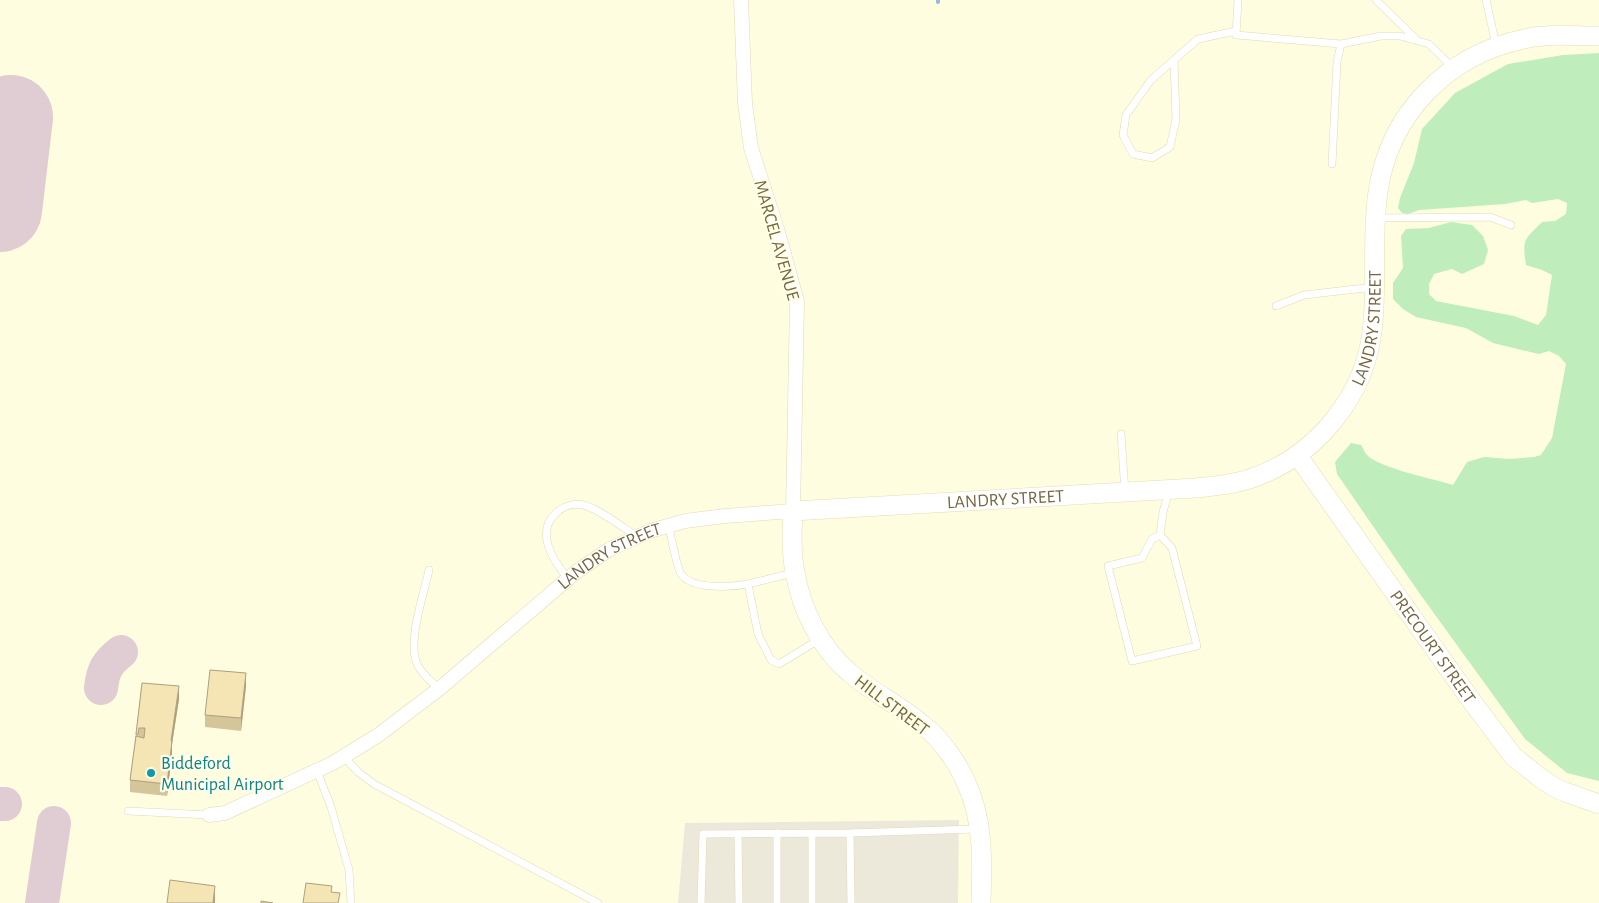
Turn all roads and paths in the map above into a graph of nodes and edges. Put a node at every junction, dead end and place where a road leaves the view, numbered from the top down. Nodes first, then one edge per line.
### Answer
1 (742, 0) edge
2 (1238, 0) edge
3 (1376, 0) edge
4 (1486, 0) edge
5 (1236, 31) junction
6 (1599, 36) edge
7 (1418, 41) junction
8 (1341, 44) junction
9 (1496, 46) junction
10 (1174, 61) junction
11 (1453, 68) junction
12 (1332, 164) dead end
13 (1376, 218) junction
14 (1511, 225) dead end
15 (1375, 287) junction
16 (1276, 306) dead end
17 (1121, 434) dead end
18 (1297, 455) junction
19 (1169, 490) junction
20 (1125, 492) junction
21 (793, 511) junction
22 (668, 525) junction
23 (1160, 535) junction
24 (636, 536) junction
25 (429, 570) dead end
26 (795, 573) junction
27 (568, 579) junction
28 (748, 584) junction
29 (821, 638) junction
30 (439, 689) junction
31 (344, 757) junction
32 (317, 771) junction
33 (1599, 804) edge
34 (128, 811) dead end
35 (209, 815) joint
36 (979, 829) junction
37 (812, 833) junction
38 (850, 833) junction
39 (738, 834) junction
40 (777, 834) junction
41 (351, 903) edge
42 (598, 903) edge
43 (702, 903) edge
44 (738, 903) edge
45 (777, 903) edge
46 (812, 903) edge
47 (851, 903) edge
48 (981, 903) edge

1 - 21 street, MARCEL AVENUE
2 - 5 lane
3 - 7 lane
4 - 9 lane
5 - 8 lane
5 - 10 lane
6 - 9 street, LANDRY STREET
7 - 8 lane
7 - 11 lane
8 - 12 lane
9 - 11 street, LANDRY STREET
10 - 10 lane
11 - 13 street, LANDRY STREET
13 - 14 lane
13 - 15 street, LANDRY STREET
15 - 16 lane
15 - 18 street, LANDRY STREET
17 - 20 lane
18 - 19 street, LANDRY STREET
18 - 33 street, PRECOURT STREET
19 - 20 street, LANDRY STREET
19 - 23 lane
20 - 21 street, LANDRY STREET
21 - 22 street, LANDRY STREET
21 - 26 street, HILL STREET
22 - 24 street, LANDRY STREET
22 - 28 lane
23 - 23 lane
24 - 27 street, LANDRY STREET
24 - 27 lane
25 - 30 lane
26 - 28 lane
26 - 29 street, HILL STREET
27 - 30 street, LANDRY STREET
28 - 29 lane
29 - 36 street, HILL STREET
30 - 31 street, LANDRY STREET
31 - 32 street, LANDRY STREET
31 - 42 lane
32 - 35 street, LANDRY STREET
32 - 41 lane
34 - 35 lane
36 - 38 lane
36 - 48 street, HILL STREET
37 - 38 lane
37 - 40 lane
37 - 46 lane
38 - 47 lane
39 - 40 lane
39 - 43 lane
39 - 44 lane
40 - 45 lane

